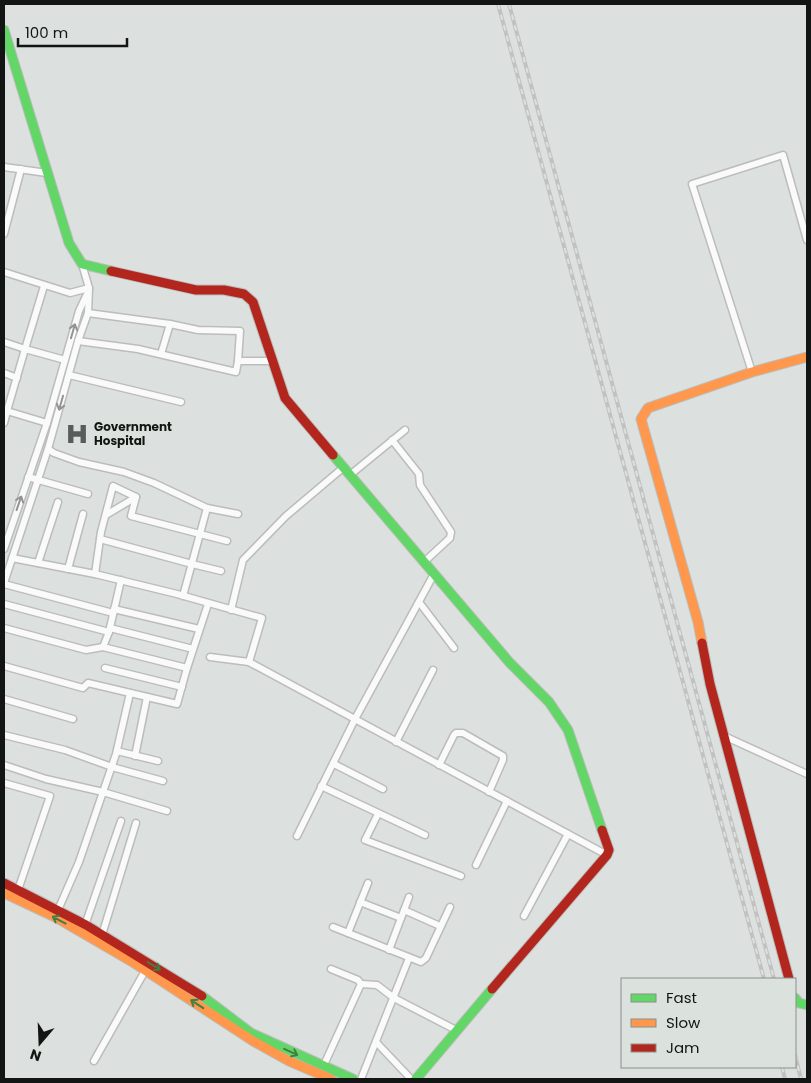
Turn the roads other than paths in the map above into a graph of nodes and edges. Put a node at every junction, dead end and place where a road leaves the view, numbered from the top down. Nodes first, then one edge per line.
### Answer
1 (4, 30) edge
2 (4, 167) edge
3 (21, 169) junction
4 (47, 173) junction
5 (4, 234) edge
6 (807, 240) edge
7 (82, 264) junction
8 (4, 272) edge
9 (44, 286) junction
10 (90, 288) junction
11 (88, 313) junction
12 (170, 324) junction
13 (78, 341) junction
14 (4, 342) edge
15 (25, 349) junction
16 (161, 354) junction
17 (807, 357) edge
18 (64, 360) junction
19 (238, 361) junction
20 (272, 361) junction
21 (752, 372) junction
22 (4, 373) edge
23 (69, 374) junction
24 (17, 378) junction
25 (181, 402) dead end
26 (6, 410) edge
27 (4, 423) edge
28 (47, 423) junction
29 (405, 430) dead end
30 (392, 440) junction
31 (48, 449) junction
32 (344, 467) junction
33 (350, 475) junction
34 (28, 477) junction
35 (38, 480) junction
36 (88, 494) dead end
37 (136, 497) junction
38 (58, 502) dead end
39 (207, 508) junction
40 (83, 514) dead end
41 (238, 514) dead end
42 (106, 515) junction
43 (200, 534) junction
44 (100, 539) junction
45 (227, 541) dead end
46 (4, 549) edge
47 (12, 558) junction
48 (424, 562) junction
49 (38, 563) junction
50 (192, 564) junction
51 (68, 569) junction
52 (221, 570) dead end
53 (95, 574) junction
54 (434, 574) junction
55 (121, 580) junction
56 (4, 583) edge
57 (183, 596) junction
58 (419, 602) junction
59 (4, 604) edge
60 (208, 604) junction
61 (231, 610) junction
62 (113, 611) junction
63 (4, 628) edge
64 (199, 629) junction
65 (110, 630) junction
66 (104, 647) junction
67 (454, 648) dead end
68 (193, 649) junction
69 (210, 657) dead end
70 (249, 662) junction
71 (4, 666) edge
72 (105, 668) dead end
73 (187, 668) junction
74 (433, 670) dead end
75 (182, 687) junction
76 (130, 693) junction
77 (147, 697) junction
78 (4, 699) edge
79 (73, 719) dead end
80 (355, 719) junction
81 (4, 735) edge
82 (724, 736) junction
83 (396, 742) junction
84 (117, 751) junction
85 (135, 756) junction
86 (158, 761) dead end
87 (334, 764) junction
88 (4, 765) edge
89 (439, 765) junction
90 (112, 767) junction
91 (807, 774) edge
92 (163, 781) dead end
93 (4, 783) edge
94 (321, 786) junction
95 (383, 789) dead end
96 (104, 792) junction
97 (489, 792) junction
98 (507, 801) junction
99 (167, 810) dead end
100 (378, 814) junction
101 (121, 821) dead end
102 (136, 824) dead end
103 (568, 834) junction
104 (425, 835) dead end
105 (297, 836) dead end
106 (607, 855) junction
107 (476, 865) dead end
108 (461, 876) dead end
109 (4, 883) edge
110 (368, 883) dead end
111 (18, 890) junction
112 (4, 893) edge
113 (409, 897) dead end
114 (360, 902) junction
115 (450, 907) dead end
116 (58, 910) junction
117 (404, 910) junction
118 (524, 916) dead end
119 (401, 918) junction
120 (440, 926) junction
121 (333, 927) dead end
122 (84, 928) junction
123 (348, 933) junction
124 (102, 935) junction
125 (389, 950) junction
126 (409, 958) junction
127 (331, 969) dead end
128 (145, 970) junction
129 (789, 978) edge
130 (361, 984) junction
131 (394, 998) junction
132 (796, 999) edge
133 (807, 1005) edge
134 (456, 1030) junction
135 (376, 1042) junction
136 (94, 1061) dead end
137 (323, 1067) junction
138 (331, 1079) edge
139 (353, 1079) edge
140 (361, 1079) edge
141 (411, 1079) edge
142 (416, 1079) edge

1 - 4 street
2 - 3 street
3 - 4 street
3 - 5 street
4 - 7 street
6 - 21 street
7 - 10 street
7 - 20 street
8 - 9 street
9 - 10 street
9 - 15 street
10 - 11 street
18 -> 10 street
11 - 12 street
11 - 13 street
12 - 16 street
12 - 19 street
13 - 16 street
13 - 23 street
14 - 15 street
15 - 18 street
15 - 24 street
16 - 19 street
17 - 21 street
18 - 28 street
19 - 20 street
20 - 32 street
21 - 82 street
22 - 24 street
23 - 25 street
23 -> 31 street
24 - 26 street
26 - 27 street
26 - 28 street
28 - 34 street
29 - 30 street
30 - 33 street
30 - 48 street
31 - 35 street
31 - 39 street
32 - 33 street
32 - 61 street
33 - 48 street
34 - 35 street
46 -> 34 street
35 - 36 street
35 - 47 street
37 - 42 street
37 - 42 street
37 - 43 street
38 - 49 street
39 - 41 street
39 - 43 street
40 - 51 street
42 - 44 street
43 - 45 street
43 - 50 street
44 - 50 street
44 - 53 street
47 - 49 street
47 - 56 street
48 - 54 street
49 - 51 street
50 - 52 street
50 - 57 street
51 - 53 street
53 - 55 street
54 - 58 street
54 - 106 street
55 - 57 street
55 - 62 street
56 - 62 street
57 - 60 street
58 - 67 street
58 - 80 street
59 - 65 street
60 - 61 street
60 - 64 street
61 - 70 street
62 - 64 street
62 - 65 street
63 - 66 street
64 - 68 street
65 - 66 street
65 - 68 street
66 - 73 street
68 - 73 street
69 - 70 street
70 - 80 street
71 - 76 street
72 - 75 street
73 - 75 street
74 - 83 street
75 - 77 street
76 - 77 street
76 - 84 street
77 - 85 street
78 - 79 street
80 - 83 street
80 - 87 street
81 - 90 street
82 - 91 street
82 - 129 street
83 - 89 street
84 - 85 street
84 - 90 street
85 - 86 street
87 - 94 street
87 - 95 street
88 - 96 street
89 - 97 street
89 - 97 street
90 - 92 street
90 - 96 street
93 - 111 street
94 - 100 street
94 - 105 street
96 - 99 street
96 - 116 street
97 - 98 street
98 - 103 street
98 - 107 street
100 - 104 street
100 - 108 street
101 - 122 street
102 - 124 street
103 - 106 street
103 - 118 street
106 - 134 street
109 - 111 street
110 - 114 street
111 - 116 street
122 -> 112 street
113 - 117 street
114 - 119 street
114 - 123 street
115 - 120 street
116 - 122 street
117 - 119 street
117 - 120 street
119 - 125 street
120 - 126 street
121 - 123 street
122 - 124 street
122 - 128 street
123 - 125 street
124 -> 137 street
125 - 126 street
126 - 131 street
127 - 130 street
128 - 136 street
138 -> 128 street
130 - 131 street
130 - 137 street
131 - 134 street
131 - 135 street
132 - 133 street
134 - 142 street
135 - 140 street
135 - 141 street
137 - 139 street

